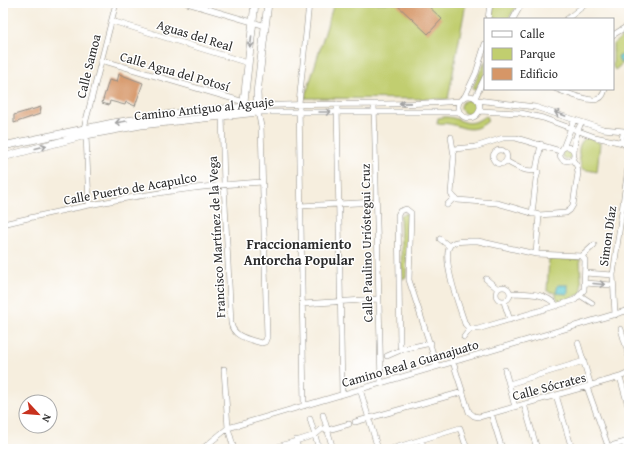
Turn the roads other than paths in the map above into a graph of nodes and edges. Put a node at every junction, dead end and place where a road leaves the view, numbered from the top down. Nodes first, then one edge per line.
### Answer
1 (116, 3) edge
2 (187, 3) edge
3 (255, 3) edge
4 (268, 3) edge
5 (309, 3) edge
6 (490, 3) edge
7 (522, 3) edge
8 (587, 3) edge
9 (488, 18) edge
10 (514, 18) edge
11 (568, 18) edge
12 (112, 21) junction
13 (253, 23) junction
14 (629, 25) edge
15 (266, 26) junction
16 (614, 34) edge
17 (484, 52) edge
18 (101, 60) junction
19 (248, 63) junction
20 (484, 79) edge
21 (605, 90) edge
22 (565, 91) edge
23 (465, 96) junction
24 (476, 99) junction
25 (459, 101) junction
26 (299, 104) junction
27 (337, 104) junction
28 (374, 104) junction
29 (243, 108) junction
30 (257, 109) junction
31 (479, 111) junction
32 (299, 112) junction
33 (374, 112) junction
34 (458, 112) junction
35 (337, 113) junction
36 (222, 115) junction
37 (574, 120) junction
38 (581, 122) junction
39 (571, 128) junction
40 (627, 129) edge
41 (578, 131) junction
42 (85, 132) junction
43 (451, 137) dead end
44 (623, 143) junction
45 (541, 144) junction
46 (3, 146) edge
47 (629, 148) edge
48 (454, 149) junction
49 (561, 149) junction
50 (574, 153) junction
51 (3, 157) edge
52 (572, 159) junction
53 (506, 161) dead end
54 (629, 161) edge
55 (538, 172) junction
56 (262, 182) junction
57 (224, 184) junction
58 (454, 198) junction
59 (376, 202) junction
60 (89, 204) junction
61 (338, 204) junction
62 (447, 205) dead end
63 (300, 206) junction
64 (532, 214) junction
65 (539, 215) junction
66 (3, 224) edge
67 (440, 239) dead end
68 (594, 245) dead end
69 (449, 246) junction
70 (536, 254) junction
71 (582, 256) junction
72 (585, 273) junction
73 (613, 275) junction
74 (486, 279) dead end
75 (410, 280) junction
76 (400, 281) junction
77 (585, 283) junction
78 (612, 285) junction
79 (498, 289) junction
80 (510, 293) junction
81 (581, 296) junction
82 (378, 299) junction
83 (340, 301) junction
84 (504, 302) junction
85 (592, 303) dead end
86 (302, 304) junction
87 (557, 306) junction
88 (629, 310) edge
89 (615, 315) junction
90 (510, 320) junction
91 (470, 329) junction
92 (621, 329) dead end
93 (464, 337) dead end
94 (431, 343) junction
95 (578, 343) dead end
96 (628, 346) edge
97 (403, 349) junction
98 (387, 356) dead end
99 (629, 357) edge
100 (584, 361) junction
101 (453, 362) junction
102 (437, 366) junction
103 (224, 369) dead end
104 (505, 370) dead end
105 (629, 373) edge
106 (620, 377) junction
107 (629, 382) edge
108 (381, 383) junction
109 (509, 384) junction
110 (622, 384) junction
111 (589, 386) junction
112 (360, 389) junction
113 (463, 392) junction
114 (342, 394) junction
115 (556, 395) junction
116 (524, 404) junction
117 (304, 406) junction
118 (514, 407) junction
119 (629, 409) edge
120 (492, 413) junction
121 (323, 415) dead end
122 (369, 418) junction
123 (310, 419) dead end
124 (354, 422) dead end
125 (349, 424) dead end
126 (228, 428) junction
127 (328, 430) junction
128 (315, 434) junction
129 (296, 440) junction
130 (422, 441) junction
131 (626, 441) edge
132 (604, 448) edge
133 (202, 449) edge
134 (234, 449) edge
135 (271, 449) edge
136 (298, 449) edge
137 (319, 449) edge
138 (333, 449) edge
139 (378, 449) edge
140 (391, 449) edge
141 (423, 449) edge
142 (467, 449) edge
143 (502, 449) edge
144 (537, 449) edge
145 (572, 449) edge
146 (626, 449) edge

1 - 12 street, Calle Samoa
2 - 13 street
3 - 13 street
4 - 15 street
5 - 26 street
6 - 9 street
7 - 10 street
8 - 11 street
12 - 18 street, Calle Samoa
12 - 19 street, Aguas del Real
13 - 15 street
13 -> 19 street
14 - 16 street
15 - 30 street
17 - 23 street
18 - 29 street, Calle Agua del Potosí
18 - 42 street, Calle Samoa
19 - 29 street
20 - 24 street
21 - 22 street
23 - 24 street
23 - 25 street
24 - 31 street
37 -> 24 street
25 -> 28 street, Camino Antiguo al Aguaje
25 - 34 street
26 - 27 street, Camino Antiguo al Aguaje
26 - 30 street, Camino Antiguo al Aguaje
26 - 32 street
27 - 28 street, Camino Antiguo al Aguaje
27 - 35 street
28 - 33 street, Calle Paulino Urióstegui Cruz
29 - 30 street, Camino Antiguo al Aguaje
29 - 36 street, Camino Antiguo al Aguaje
29 -> 42 street, Camino Antiguo al Aguaje
30 - 32 street, Camino Antiguo al Aguaje
30 - 56 street, Francisco Martínez de la Vega
31 - 34 street
31 - 39 street
32 -> 35 street, Camino Antiguo al Aguaje
32 - 63 street
33 - 34 street, Camino Antiguo al Aguaje
33 - 35 street, Camino Antiguo al Aguaje
33 - 59 street, Calle Paulino Urióstegui Cruz
35 - 61 street
36 - 42 street, Camino Antiguo al Aguaje
36 - 57 street, Francisco Martínez de la Vega
37 - 38 street
37 - 39 street
38 - 40 street
38 - 41 street
39 - 41 street
39 - 49 street
40 - 44 street
41 - 44 street
41 - 50 street
42 - 46 street, Camino Antiguo al Aguaje
51 -> 42 street, Camino Antiguo al Aguaje
42 - 60 street, Calle Samoa
43 - 48 street
44 - 47 street
45 - 48 street
45 - 49 street
45 - 55 street
48 - 58 street
49 - 50 street
49 - 52 street
50 - 52 street
52 - 65 street
53 - 55 street
54 - 73 street, Simon Díaz
55 - 64 street
56 - 57 street, Calle Puerto de Acapulco
56 - 57 street, Francisco Martínez de la Vega
57 - 60 street, Calle Puerto de Acapulco
58 - 62 street
58 - 64 street
59 - 61 street
59 - 82 street, Calle Paulino Urióstegui Cruz
60 - 66 street, Calle Puerto de Acapulco
61 - 63 street
61 - 83 street
63 - 86 street
64 - 65 street
65 - 70 street
67 - 69 street
68 - 71 street
69 - 70 street
69 - 91 street
70 - 71 street
71 - 72 street
72 - 73 street
72 - 77 street
73 - 78 street, Simon Díaz
74 - 79 street
75 - 76 street
75 - 76 street
75 - 94 street
76 - 97 street
77 -> 78 street
77 - 81 street
78 - 89 street, Simon Díaz
79 - 80 street
79 - 84 street
80 - 84 street
80 - 87 street
81 - 85 street
81 - 87 street
82 - 83 street
82 - 108 street, Calle Paulino Urióstegui Cruz
83 - 86 street
83 - 114 street
84 - 90 street
86 - 117 street
87 - 90 street
88 - 89 street, Camino Real a Guanajuato
89 - 101 street, Camino Real a Guanajuato
90 - 91 street
91 - 93 street
92 - 96 street
94 - 97 street
94 - 102 street
95 - 100 street
96 - 99 street
97 - 98 street
100 - 109 street
100 - 111 street
101 - 102 street, Camino Real a Guanajuato
101 - 113 street
102 - 108 street, Camino Real a Guanajuato
103 - 126 street
104 - 109 street
105 - 106 street, Calle Sócrates
106 - 110 street
106 - 111 street, Calle Sócrates
107 - 110 street
108 - 112 street, Camino Real a Guanajuato
109 - 118 street
110 - 119 street
111 - 115 street, Calle Sócrates
111 - 132 street
112 - 114 street, Camino Real a Guanajuato
112 - 122 street
113 - 120 street, Calle Sócrates
113 - 122 street
114 - 117 street, Camino Real a Guanajuato
115 - 116 street, Calle Sócrates
115 - 145 street
116 - 118 street, Calle Sócrates
116 - 144 street
117 - 126 street, Camino Real a Guanajuato
118 - 120 street, Calle Sócrates
120 - 143 street
121 - 127 street
122 - 124 street
122 - 139 street
123 - 128 street
125 - 127 street
126 - 133 street, Camino Real a Guanajuato
126 - 134 street
127 - 128 street
127 - 138 street
128 - 129 street
128 - 137 street
129 - 135 street
129 - 136 street
130 - 140 street
130 - 141 street
130 - 142 street
131 - 132 street
131 - 146 street

